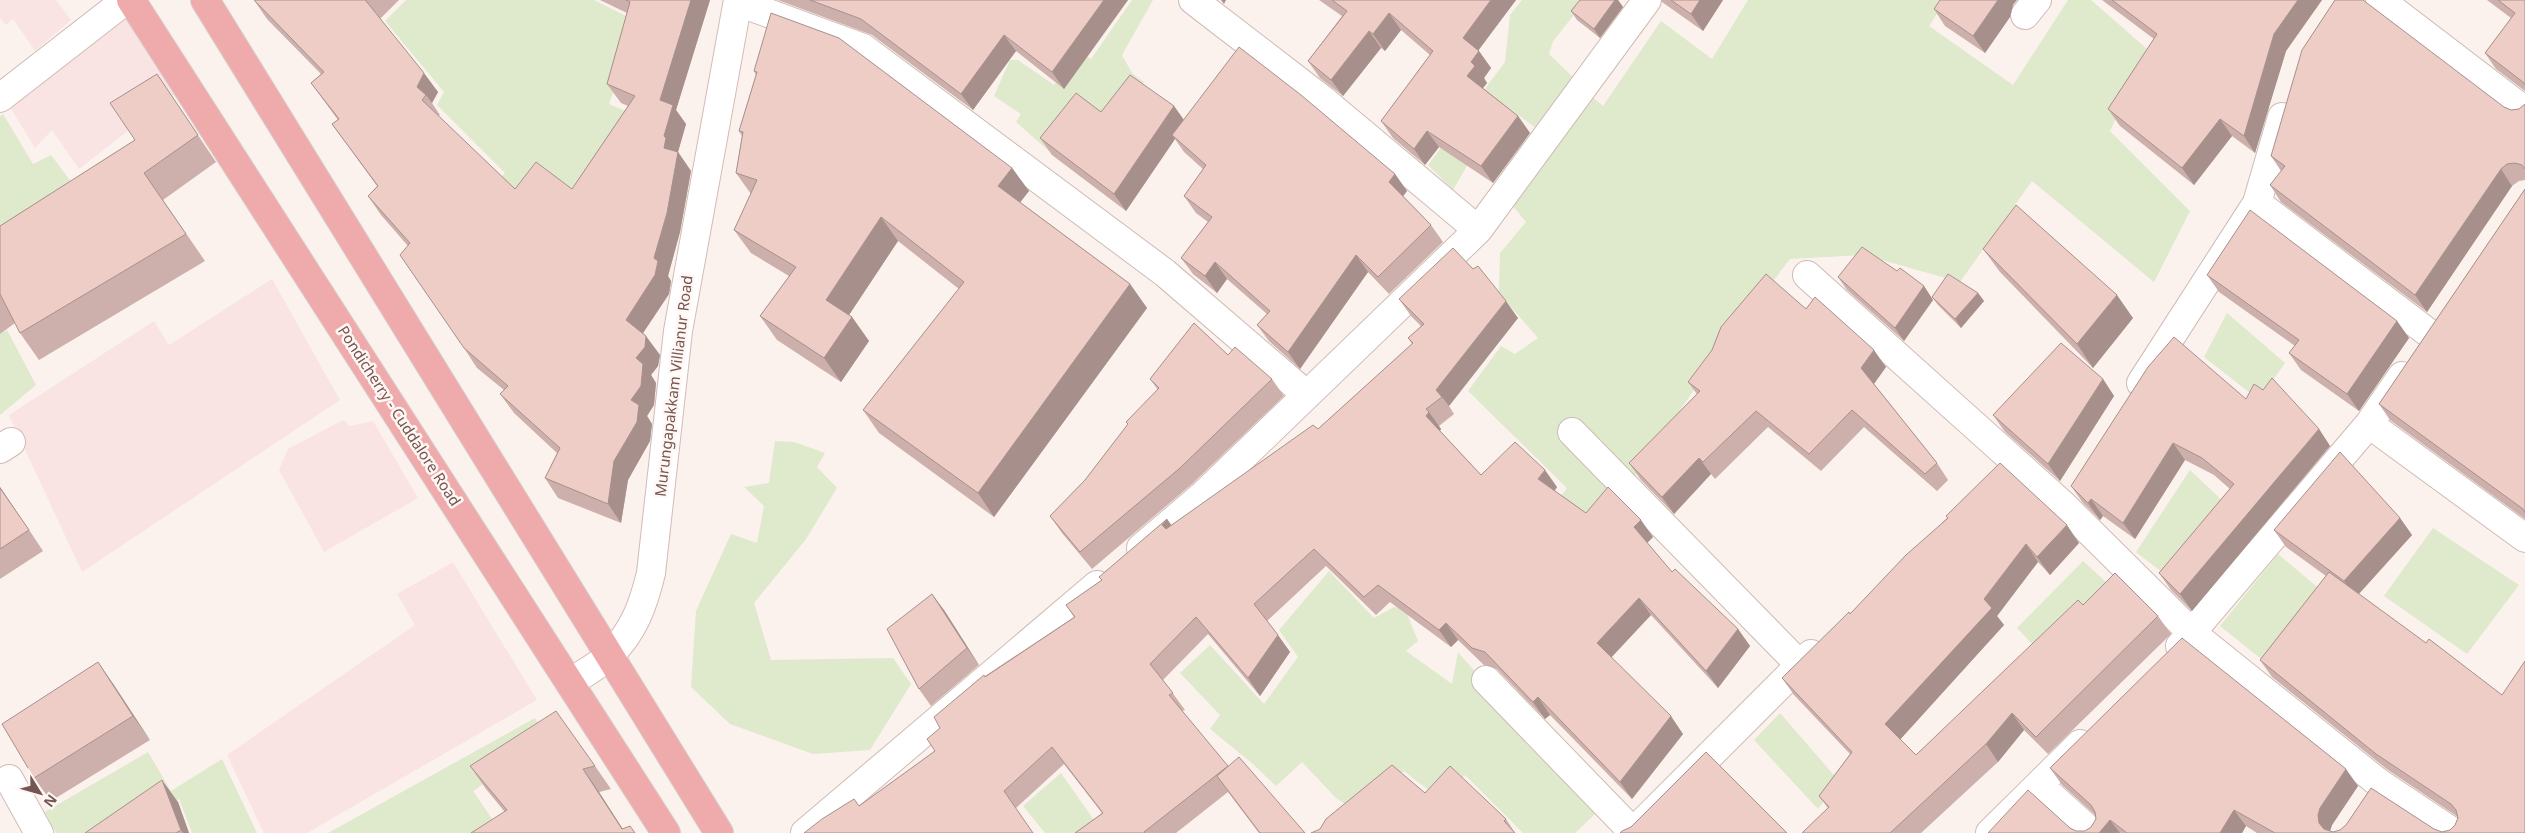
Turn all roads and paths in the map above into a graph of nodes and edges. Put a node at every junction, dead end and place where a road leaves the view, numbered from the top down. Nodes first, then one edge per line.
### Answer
1 (126, 0) edge
2 (131, 0) edge
3 (205, 0) edge
4 (1193, 0) edge
5 (1647, 0) edge
6 (2380, 0) edge
7 (738, 1) edge
8 (0, 98) edge
9 (2288, 98) edge
10 (2525, 111) edge
11 (2257, 203) junction
12 (1478, 230) junction
13 (1807, 275) dead end
14 (2446, 310) edge
15 (2430, 334) junction
16 (1307, 396) junction
17 (2127, 404) edge
18 (2369, 424) junction
19 (1572, 432) dead end
20 (2079, 479) edge
21 (2063, 505) junction
22 (2525, 538) edge
23 (2193, 634) junction
24 (1828, 638) edge
25 (608, 657) junction
26 (2165, 661) edge
27 (1800, 665) junction
28 (1486, 680) dead end
29 (570, 682) junction
30 (2095, 730) edge
31 (10, 779) dead end
32 (2038, 785) junction
33 (1633, 832) edge
34 (39, 833) edge
35 (666, 833) edge
36 (719, 833) edge
37 (805, 833) edge
38 (1990, 833) edge
39 (2092, 833) edge
40 (2454, 833) edge

1 - 8 street
2 - 29 highway, Pondicherry - Cuddalore Road
3 - 25 highway
4 - 12 street
5 - 12 street
6 - 10 street
7 - 16 street
7 - 25 street, Murungapakkam Villianur Road
9 - 11 street
11 - 15 street
11 - 17 street
12 - 16 street
13 - 21 street
14 - 15 street
15 - 18 street
16 - 37 street
18 - 22 street
18 - 23 street
19 - 27 street
20 - 21 street
21 - 23 street
23 - 26 street
23 - 40 street
24 - 27 street
25 - 29 street, Murungapakkam Villianur Road
25 - 36 highway
27 - 33 street
28 - 33 street
29 - 35 highway, Pondicherry - Cuddalore Road
30 - 32 street
31 - 34 street
32 - 38 street
32 - 39 street

